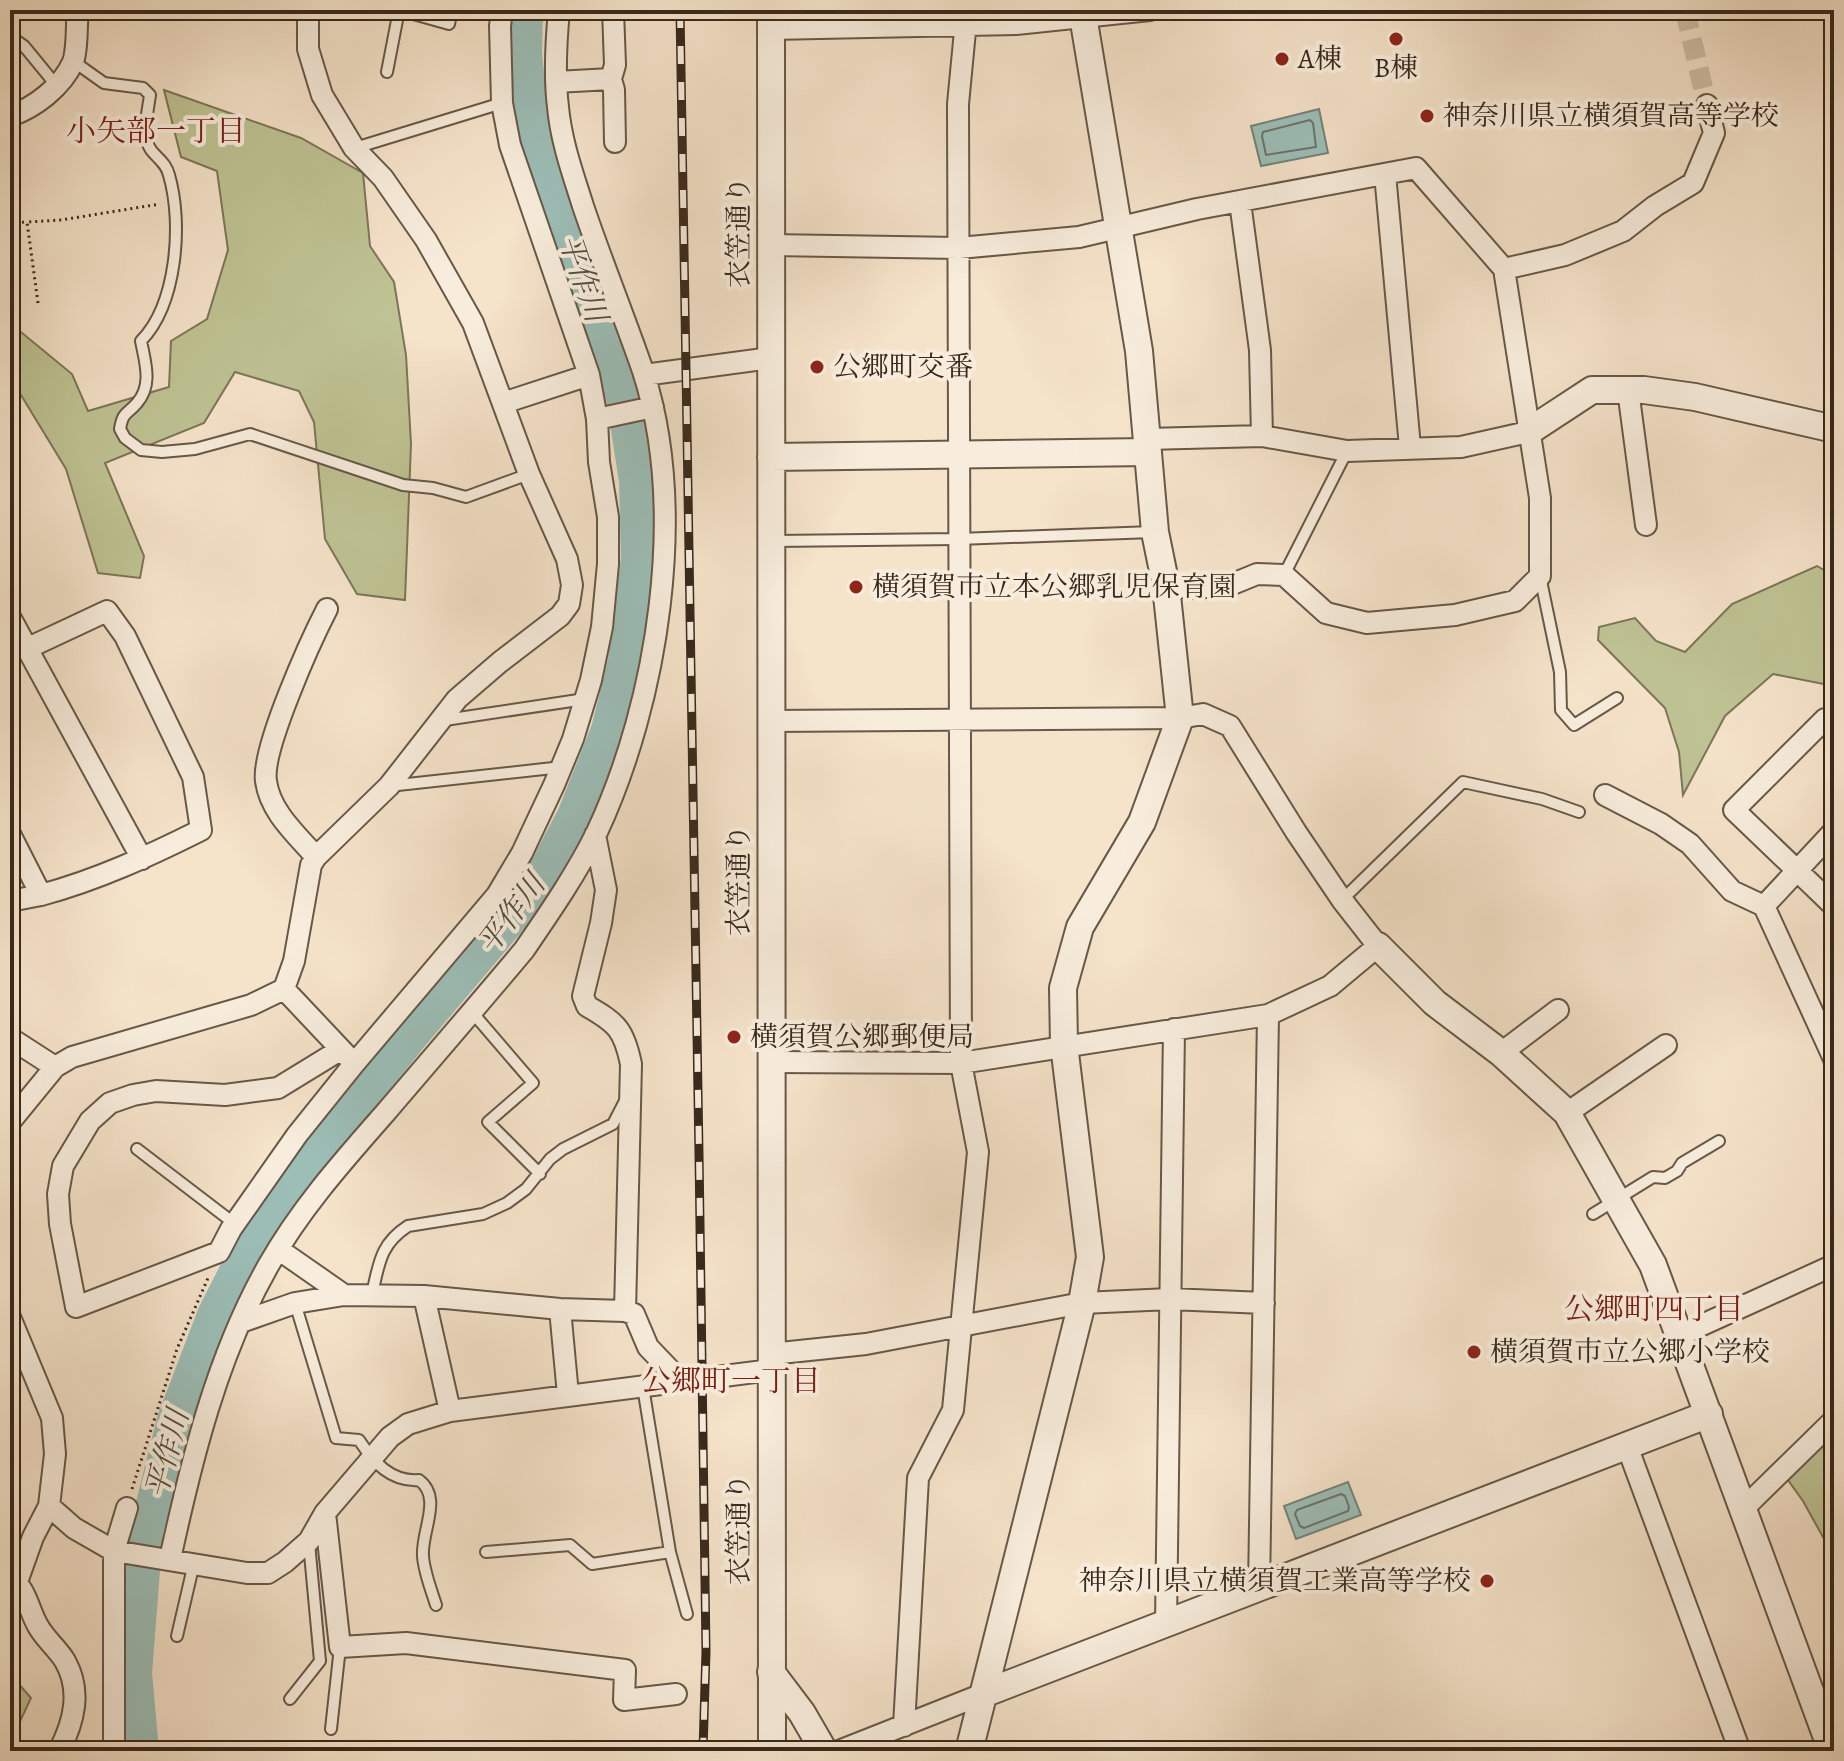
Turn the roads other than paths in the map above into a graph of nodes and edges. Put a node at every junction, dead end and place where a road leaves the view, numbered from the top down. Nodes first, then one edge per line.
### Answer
1 (78, 10) edge
2 (308, 10) edge
3 (399, 10) edge
4 (452, 10) edge
5 (502, 10) edge
6 (559, 10) edge
7 (613, 10) edge
8 (1150, 10) edge
9 (1083, 14) edge
10 (891, 18) edge
11 (967, 18) edge
12 (771, 19) edge
13 (10, 36) edge
14 (73, 61) junction
15 (387, 72) dead end
16 (611, 79) junction
17 (556, 82) junction
18 (56, 85) junction
19 (502, 103) junction
20 (1707, 105) tunnel mouth
21 (10, 116) edge
22 (615, 142) dead end
23 (354, 148) junction
24 (1385, 174) junction
25 (1240, 202) junction
26 (1117, 228) junction
27 (771, 245) junction
28 (959, 248) junction
29 (1504, 269) junction
30 (771, 358) junction
31 (589, 375) junction
32 (644, 375) junction
33 (1628, 390) junction
34 (503, 403) junction
35 (650, 408) junction
36 (599, 419) junction
37 (1833, 424) edge
38 (1528, 432) junction
39 (1262, 436) junction
40 (1147, 446) junction
41 (1410, 447) junction
42 (1347, 451) junction
43 (958, 455) junction
44 (771, 457) junction
45 (529, 474) junction
46 (1646, 525) dead end
47 (1155, 532) junction
48 (958, 539) junction
49 (771, 541) junction
50 (1284, 575) junction
51 (1540, 576) junction
52 (1166, 586) junction
53 (327, 609) dead end
54 (10, 617) edge
55 (28, 648) junction
56 (1617, 698) dead end
57 (585, 699) junction
58 (1180, 718) junction
59 (439, 721) junction
60 (771, 721) junction
61 (959, 721) junction
62 (1834, 729) edge
63 (562, 767) junction
64 (389, 786) junction
65 (1605, 795) dead end
66 (1579, 812) dead end
67 (1834, 831) edge
68 (10, 834) edge
69 (595, 835) junction
70 (316, 857) junction
71 (142, 859) junction
72 (1796, 871) junction
73 (41, 895) junction
74 (1342, 900) junction
75 (10, 901) edge
76 (1764, 906) junction
77 (1834, 906) edge
78 (1378, 946) junction
79 (284, 989) junction
80 (1558, 1010) dead end
81 (472, 1012) junction
82 (1268, 1015) junction
83 (1174, 1029) junction
84 (10, 1038) edge
85 (1064, 1045) junction
86 (1666, 1045) dead end
87 (1501, 1053) junction
88 (347, 1057) junction
89 (1834, 1059) edge
90 (771, 1062) junction
91 (961, 1063) junction
92 (55, 1067) junction
93 (632, 1088) junction
94 (1567, 1113) junction
95 (10, 1122) edge
96 (1719, 1141) dead end
97 (137, 1149) dead end
98 (540, 1174) junction
99 (1617, 1201) junction
100 (1593, 1214) dead end
101 (235, 1224) junction
102 (278, 1249) junction
103 (1834, 1265) edge
104 (372, 1294) junction
105 (344, 1295) junction
106 (424, 1296) junction
107 (1170, 1299) junction
108 (295, 1303) junction
109 (1082, 1303) junction
110 (1264, 1303) junction
111 (560, 1309) junction
112 (625, 1311) junction
113 (10, 1317) edge
114 (241, 1322) junction
115 (962, 1325) junction
116 (1680, 1335) junction
117 (771, 1362) junction
118 (675, 1381) junction
119 (643, 1387) junction
120 (568, 1395) junction
121 (450, 1411) junction
122 (1709, 1414) junction
123 (1834, 1420) edge
124 (1627, 1446) junction
125 (372, 1460) junction
126 (49, 1506) junction
127 (127, 1508) road end
128 (1743, 1509) junction
129 (325, 1513) junction
130 (309, 1541) junction
131 (114, 1551) junction
132 (486, 1552) dead end
133 (670, 1552) junction
134 (170, 1559) junction
135 (194, 1563) junction
136 (14, 1580) edge
137 (1259, 1589) junction
138 (436, 1605) dead end
139 (687, 1614) dead end
140 (1166, 1624) junction
141 (177, 1636) dead end
142 (340, 1647) junction
143 (771, 1672) junction
144 (676, 1694) dead end
145 (983, 1694) junction
146 (290, 1699) dead end
147 (904, 1726) junction
148 (331, 1729) dead end
149 (1830, 1736) edge
150 (59, 1751) edge
151 (114, 1751) edge
152 (772, 1751) edge
153 (824, 1751) edge
154 (839, 1751) edge
155 (969, 1751) edge
156 (1740, 1751) edge

1 - 14 street
2 - 23 street
3 - 4 lane
3 - 15 lane
5 - 19 street
6 - 17 street
7 - 16 street
8 - 9 street
9 - 11 street
9 - 26 street
10 - 11 street
10 - 12 street
11 - 28 street
12 - 27 street, 衣笠通り
13 - 18 lane
14 - 18 street
14 - 45 lane
16 - 17 street
16 - 22 street
17 - 32 street
18 - 21 street
19 - 23 lane
19 - 31 street
20 - 29 street
23 - 34 street
24 - 25 street
24 - 29 street
24 - 41 street
25 - 26 street
25 - 39 street
26 - 28 street
26 - 40 street
27 - 28 street
27 - 30 street, 衣笠通り
28 - 43 street
29 - 38 street
30 - 32 street
30 - 44 street, 衣笠通り
31 - 34 street
31 - 36 street
32 - 35 street
33 - 37 street
33 - 38 street
33 - 46 street
34 - 45 street
35 - 36 street
35 - 69 street
36 - 57 street
38 - 41 street
38 - 51 street
39 - 40 street
39 - 42 street
40 - 43 street
40 - 47 street
41 - 42 street
42 - 50 lane
43 - 44 street
43 - 48 street
44 - 49 street, 衣笠通り
45 - 59 street
47 - 48 lane
47 - 52 street
48 - 49 lane
48 - 61 street
49 - 60 street, 衣笠通り
50 - 51 street
50 - 52 street
51 - 56 lane
52 - 58 street
53 - 70 street
54 - 55 street
55 - 71 street
55 - 71 street
57 - 59 lane
57 - 63 street
58 - 61 street
58 - 74 street
58 - 85 street
59 - 64 street
60 - 61 street
60 - 90 street, 衣笠通り
61 - 91 street
62 - 72 street
63 - 64 lane
63 - 88 street
64 - 70 street
65 - 76 street
66 - 74 lane
67 - 72 street
68 - 73 street
69 - 81 street
69 - 93 street
70 - 79 street
71 - 73 street
72 - 76 street
72 - 77 street
73 - 75 street
74 - 78 street
76 - 89 street
78 - 82 street
78 - 87 street
79 - 88 street
79 - 92 street
80 - 87 street
81 - 98 lane
81 - 102 street
82 - 83 street
82 - 110 street
83 - 85 street
83 - 107 street
84 - 92 street
85 - 91 street
85 - 109 street
86 - 94 street
87 - 94 street
88 - 101 street
88 - 101 street
90 - 91 street
90 - 117 street, 衣笠通り
91 - 115 street
92 - 95 street
93 - 98 lane
93 - 112 street
94 - 99 street
96 - 99 lane
97 - 101 lane
98 - 104 lane
99 - 100 lane
99 - 116 street
102 - 105 street
102 - 114 street
103 - 116 street
104 - 105 street
104 - 106 street
105 - 108 street
106 - 111 street
106 - 121 street
107 - 109 street
107 - 110 street
107 - 140 street
108 - 114 street
108 - 125 lane
109 - 115 street
109 - 145 street
110 - 137 street
111 - 112 street
111 - 120 street
112 - 118 street
113 - 126 street
114 - 134 street
115 - 117 street
115 - 147 street
116 - 122 street
117 - 118 street
117 - 143 street, 衣笠通り
118 - 119 street
119 - 120 street
119 - 133 lane
120 - 121 street
121 - 125 street
122 - 124 street
122 - 128 street
123 - 128 street
124 - 137 street
124 - 156 street
125 - 129 street
125 - 138 lane
126 - 131 street
126 - 136 street
127 - 131 street
128 - 149 street
129 - 130 street
129 - 142 street
130 - 135 street
130 - 146 lane
131 - 134 street
131 - 151 street
132 - 133 lane
133 - 139 lane
134 - 135 street
135 - 141 lane
136 - 150 street
137 - 140 street
140 - 145 street
142 - 144 street
142 - 148 lane
143 - 152 street, 衣笠通り
143 - 153 street
145 - 147 street
145 - 155 street
147 - 154 street

